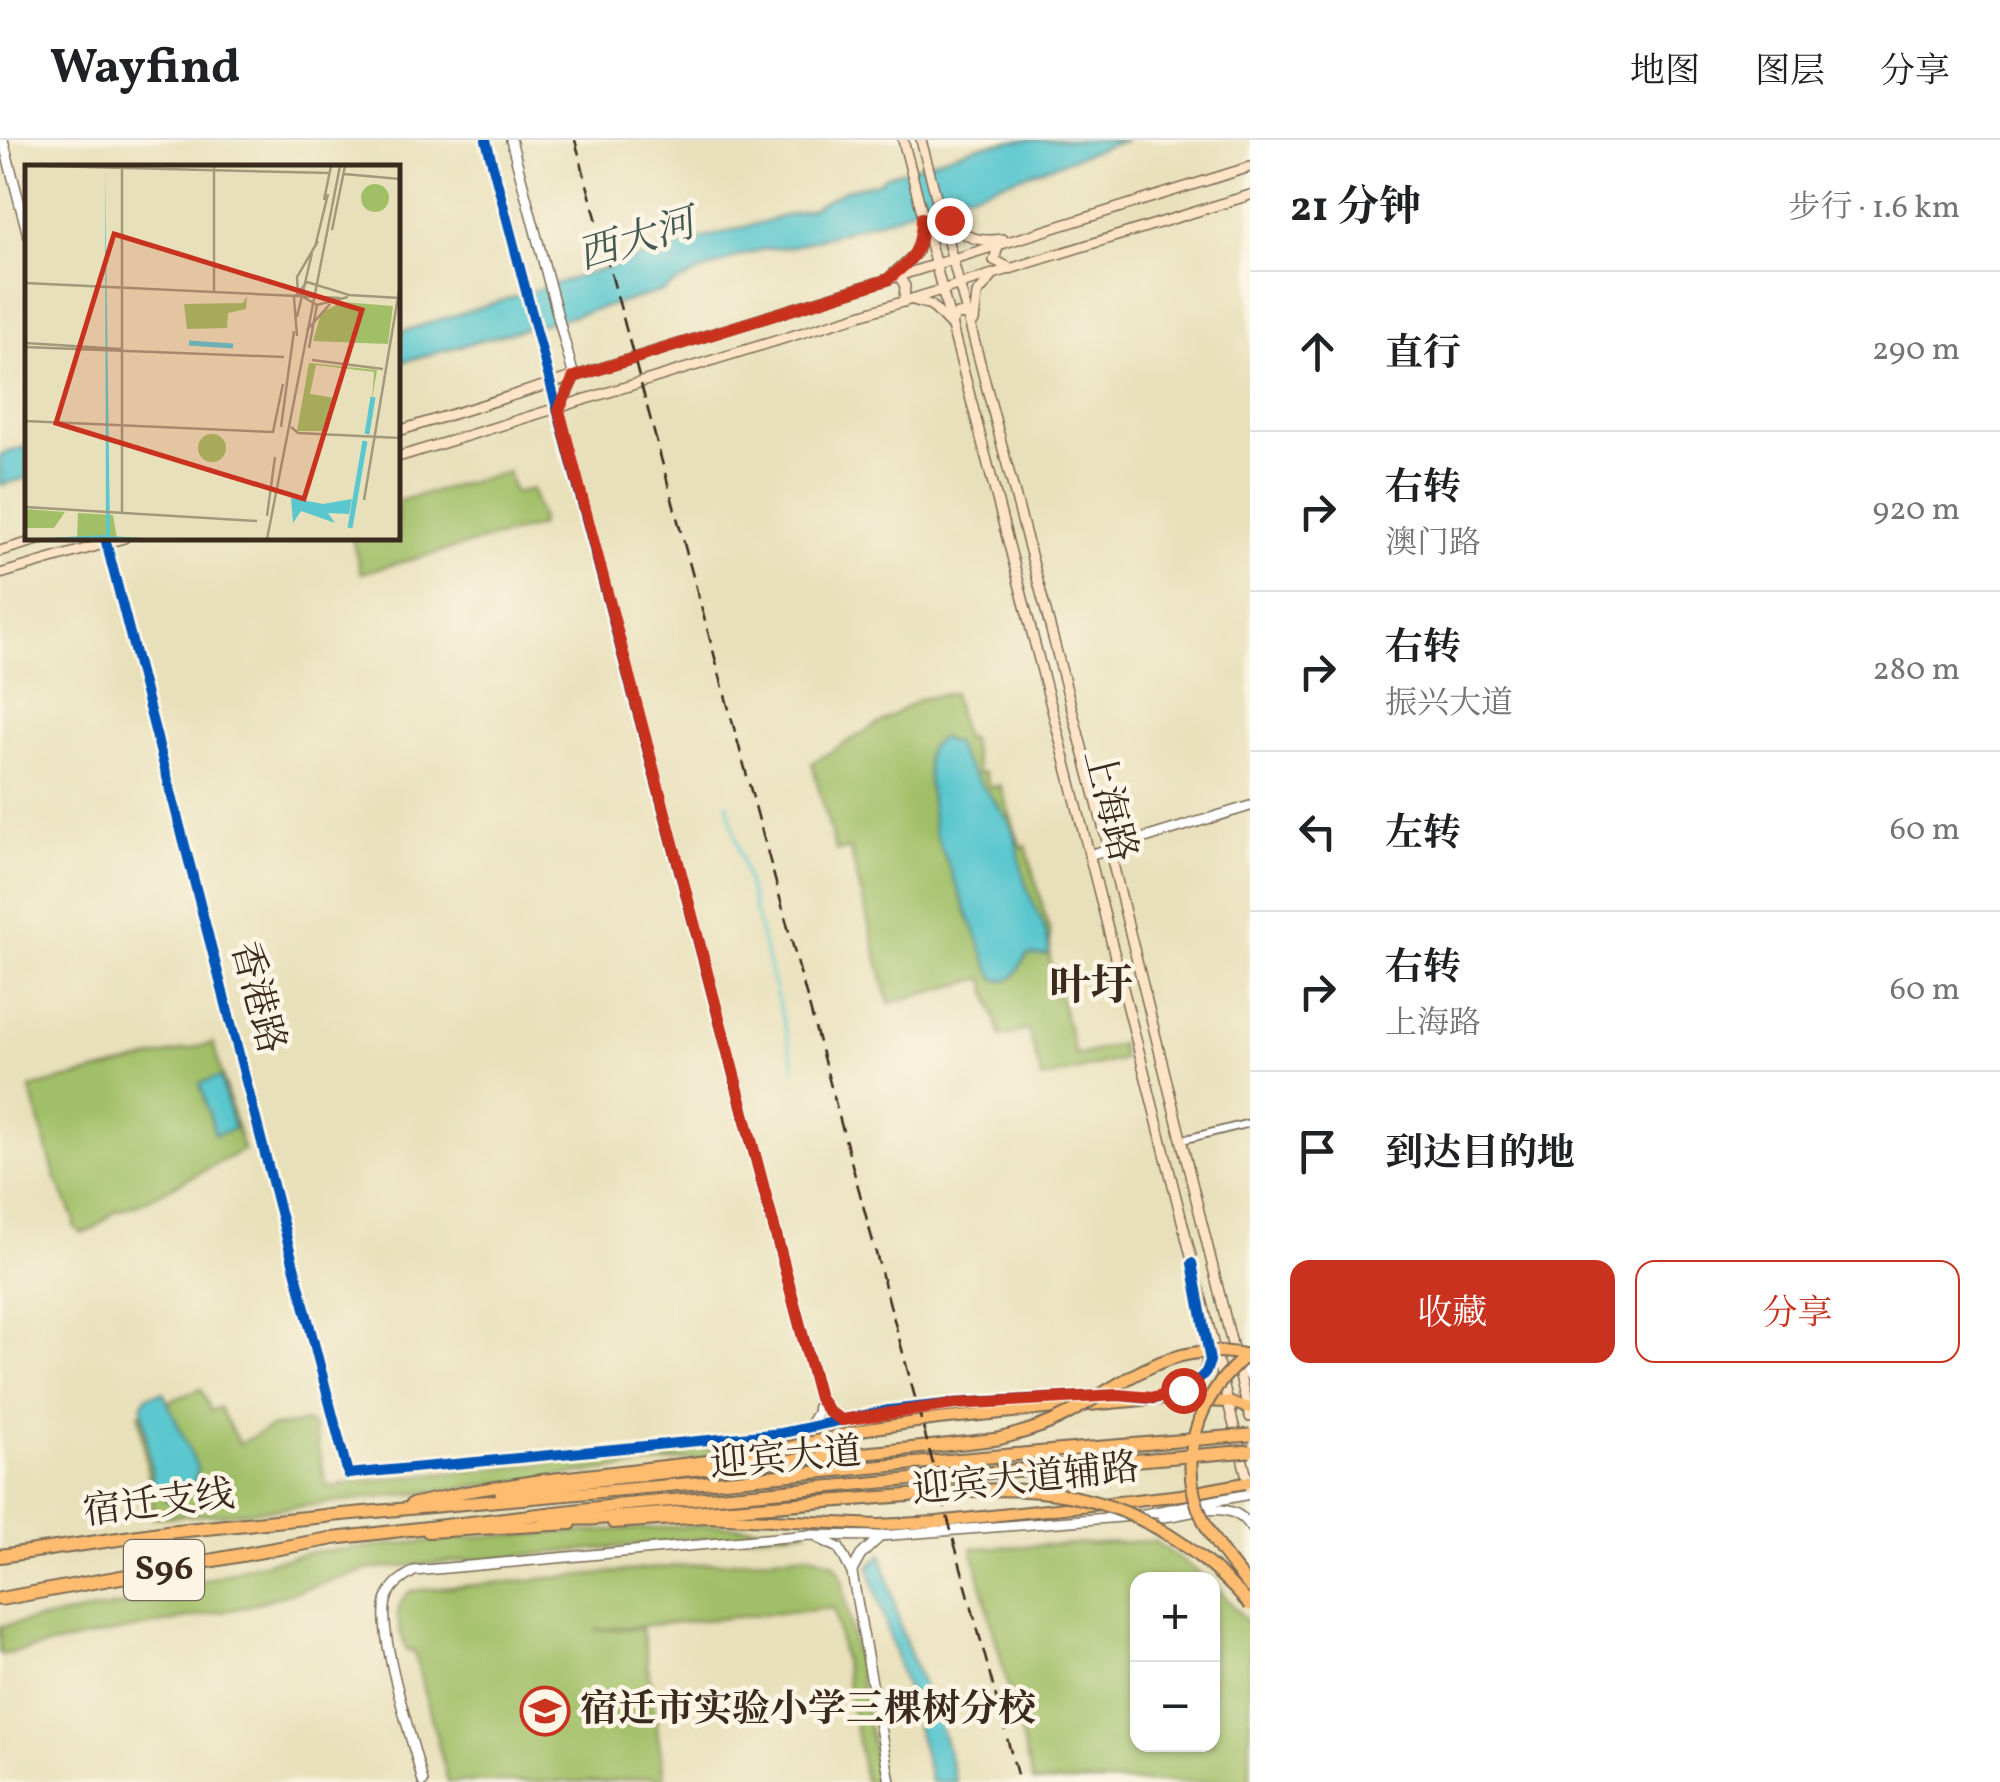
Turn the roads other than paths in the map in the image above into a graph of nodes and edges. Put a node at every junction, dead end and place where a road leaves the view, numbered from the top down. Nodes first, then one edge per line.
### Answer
1 (3, 140) edge
2 (486, 140) edge
3 (511, 140) edge
4 (902, 140) edge
5 (921, 140) edge
6 (1250, 167) edge
7 (1250, 195) edge
8 (938, 203) junction
9 (922, 218) junction
10 (944, 223) junction
11 (25, 224) edge
12 (1030, 235) junction
13 (1000, 245) junction
14 (953, 259) junction
15 (935, 265) junction
16 (1012, 269) junction
17 (997, 274) junction
18 (899, 276) junction
19 (887, 280) junction
20 (960, 285) junction
21 (942, 290) junction
22 (907, 301) junction
23 (968, 316) junction
24 (950, 325) junction
25 (974, 339) junction
26 (574, 377) junction
27 (551, 384) junction
28 (559, 410) junction
29 (400, 430) edge
30 (400, 456) edge
31 (38, 540) edge
32 (106, 540) edge
33 (0, 551) edge
34 (0, 574) edge
35 (1083, 751) junction
36 (1065, 759) junction
37 (1250, 806) edge
38 (1110, 850) junction
39 (1090, 855) junction
40 (1131, 936) junction
41 (1112, 944) junction
42 (1250, 1123) edge
43 (1182, 1140) junction
44 (1211, 1258) junction
45 (1192, 1263) junction
46 (1250, 1354) edge
47 (1250, 1377) edge
48 (819, 1398) junction
49 (1154, 1398) junction
50 (1228, 1402) junction
51 (1249, 1411) edge
52 (842, 1420) junction
53 (809, 1426) junction
54 (1250, 1435) edge
55 (1250, 1451) edge
56 (1250, 1487) edge
57 (388, 1510) junction
58 (325, 1516) joint
59 (481, 1518) junction
60 (1070, 1521) junction
61 (1250, 1527) edge
62 (387, 1530) junction
63 (882, 1535) junction
64 (809, 1536) junction
65 (328, 1539) joint
66 (0, 1556) edge
67 (852, 1574) junction
68 (1250, 1587) edge
69 (0, 1600) edge
70 (1250, 1605) edge
71 (423, 1782) edge
72 (890, 1782) edge

1 - 11 street
2 - 27 street
3 - 26 street
4 - 9 main road, 上海路
5 - 8 main road, 上海路
6 - 12 main road
7 - 16 main road
8 - 10 main road, 上海路
8 - 12 main road
9 - 10 main road
9 - 15 main road, 上海路
9 - 19 main road
10 - 14 main road, 上海路
12 - 13 main road
13 - 14 main road
13 - 16 main road
14 - 15 main road
14 - 20 main road, 上海路
15 - 18 main road
15 - 21 main road, 上海路
16 - 17 main road
17 - 20 main road
17 - 25 main road
18 - 19 main road
18 - 22 main road
19 - 26 main road
20 - 21 main road
20 - 23 main road, 上海路
21 - 22 main road
21 - 24 main road, 上海路
22 - 24 main road
22 - 28 main road
23 - 24 main road
23 - 25 main road, 上海路
24 - 36 main road, 上海路
25 - 35 main road, 上海路
26 - 27 main road
26 - 28 street
27 - 28 street
27 - 29 main road
28 - 30 main road
28 - 48 street
31 - 33 main road
32 - 34 main road
32 - 53 street, 香港路
35 - 36 main road
35 - 38 main road, 上海路
36 - 39 main road, 上海路
37 - 38 street
38 - 39 street
38 - 40 main road, 上海路
39 - 41 main road, 上海路
40 - 41 main road
40 - 43 main road, 上海路
41 - 45 main road, 上海路
42 - 43 street
43 - 44 main road, 上海路
44 - 47 street
44 - 51 main road, 上海路
45 - 49 street
45 - 50 main road, 上海路
46 - 57 highway, bridge
46 - 68 highway, bridge
48 - 52 street
48 - 53 street
49 - 50 main road, 迎宾大道辅路
49 - 52 street
49 - 57 main road, 迎宾大道辅路
50 - 51 main road, 迎宾大道辅路
50 - 56 main road, 上海路
52 - 53 street
54 - 57 highway, 迎宾大道, bridge
55 - 59 highway, 迎宾大道, bridge
56 - 60 street
56 - 62 main road, 迎宾大道辅路
57 - 58 highway, 迎宾大道
58 - 66 highway, 宿迁支线 / S96
59 - 62 highway, 迎宾大道
59 - 70 highway, bridge
60 - 61 street
60 - 63 street
62 - 65 highway, 迎宾大道
63 - 64 street
63 - 67 street
64 - 67 street
64 - 71 street
65 - 69 highway, 宿迁支线 / S96
67 - 72 street

